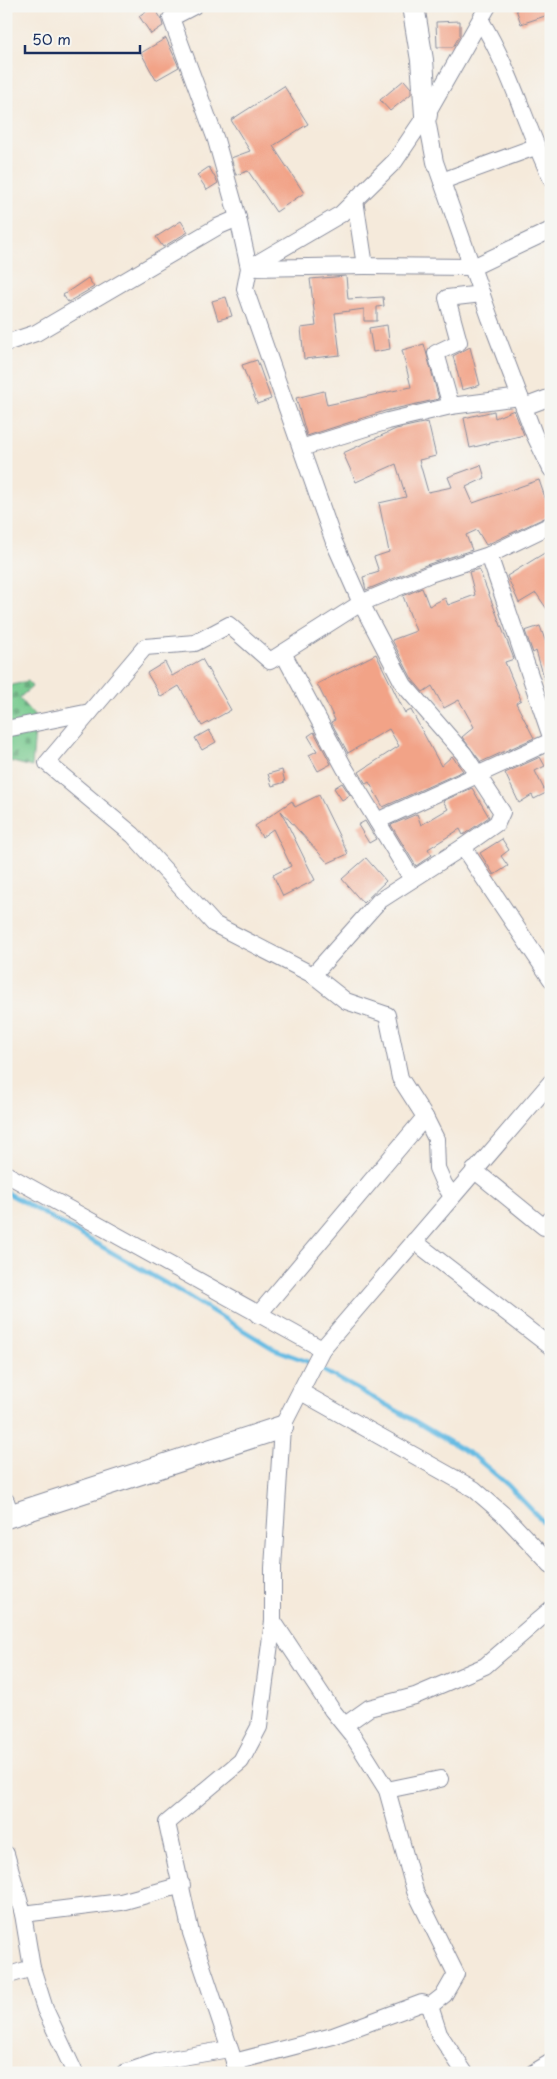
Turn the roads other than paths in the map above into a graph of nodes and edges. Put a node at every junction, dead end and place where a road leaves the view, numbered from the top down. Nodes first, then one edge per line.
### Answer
1 (194, 6) edge
2 (413, 6) edge
3 (168, 12) edge
4 (485, 13) edge
5 (426, 115) junction
6 (536, 147) junction
7 (551, 178) edge
8 (442, 181) junction
9 (355, 200) junction
10 (238, 218) junction
11 (551, 230) edge
12 (365, 266) junction
13 (249, 268) junction
14 (473, 268) junction
15 (482, 294) junction
16 (6, 344) edge
17 (551, 397) edge
18 (522, 402) junction
19 (451, 406) junction
20 (301, 448) junction
21 (551, 469) edge
22 (551, 525) edge
23 (489, 555) junction
24 (361, 603) junction
25 (283, 653) junction
26 (90, 712) junction
27 (6, 729) edge
28 (551, 739) edge
29 (478, 774) junction
30 (377, 821) junction
31 (463, 847) junction
32 (412, 879) junction
33 (313, 975) junction
34 (551, 979) edge
35 (551, 1082) edge
36 (425, 1117) junction
37 (474, 1170) junction
38 (6, 1174) edge
39 (452, 1196) junction
40 (548, 1226) edge
41 (414, 1241) junction
42 (258, 1315) junction
43 (551, 1347) edge
44 (322, 1349) junction
45 (301, 1392) junction
46 (282, 1427) junction
47 (8, 1511) edge
48 (551, 1565) edge
49 (551, 1609) edge
50 (273, 1621) junction
51 (344, 1725) junction
52 (440, 1780) dead end
53 (387, 1790) junction
54 (6, 1854) edge
55 (182, 1885) junction
56 (23, 1914) junction
57 (32, 1968) junction
58 (6, 1976) edge
59 (430, 2006) junction
60 (234, 2062) edge
61 (551, 2062) edge
62 (75, 2073) edge
63 (124, 2073) edge
64 (465, 2073) edge
65 (533, 2073) edge

1 - 3 street
2 - 5 street
3 - 10 street
4 - 5 street
4 - 6 street
5 - 8 street
5 - 9 street
6 - 7 street
6 - 8 street
8 - 14 street
9 - 12 street
9 - 13 street
10 - 13 street
10 - 16 street
11 - 14 street
12 - 13 street
12 - 14 street
13 - 20 street
14 - 15 street
15 - 18 street
15 - 19 street
17 - 18 street
18 - 19 street
18 - 21 street
19 - 20 street
20 - 24 street
22 - 23 street
23 - 24 street
23 - 28 street
24 - 25 street
24 - 29 street
25 - 26 street
25 - 30 street
26 - 27 street
26 - 33 street
28 - 29 street
29 - 30 street
29 - 31 street
30 - 32 street
31 - 32 street
31 - 34 street
32 - 33 street
33 - 36 street
35 - 37 street
36 - 39 street
36 - 42 street
37 - 39 street
37 - 40 street
38 - 42 street
39 - 41 street
41 - 43 street
41 - 44 street
42 - 44 street
44 - 45 street
45 - 46 street
45 - 48 street
46 - 47 street
46 - 50 street
49 - 51 street
50 - 51 street
50 - 55 street
51 - 53 street
52 - 53 street
53 - 59 street
54 - 56 street
55 - 56 street
55 - 60 street
56 - 57 street
57 - 58 street
57 - 62 street
59 - 60 street
59 - 64 street
60 - 63 street
61 - 65 street

